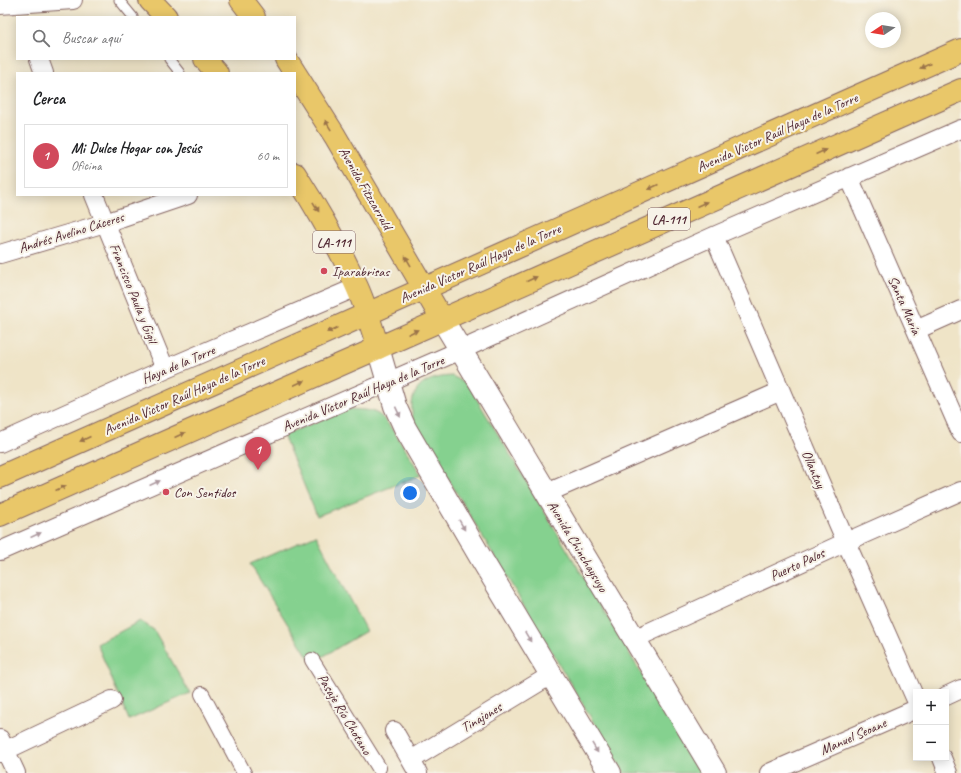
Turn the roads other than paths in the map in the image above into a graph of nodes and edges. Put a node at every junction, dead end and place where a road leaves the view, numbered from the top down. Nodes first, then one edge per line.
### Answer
1 (73, 0) edge
2 (119, 0) edge
3 (150, 0) edge
4 (241, 0) edge
5 (13, 7) edge
6 (132, 16) edge
7 (165, 16) edge
8 (253, 16) edge
9 (961, 50) edge
10 (39, 60) edge
11 (170, 60) edge
12 (206, 60) edge
13 (287, 60) edge
14 (44, 72) edge
15 (179, 72) edge
16 (216, 72) edge
17 (294, 72) edge
18 (296, 75) edge
19 (961, 90) edge
20 (961, 129) edge
21 (296, 176) edge
22 (849, 177) junction
23 (94, 196) edge
24 (185, 196) edge
25 (105, 223) junction
26 (714, 236) junction
27 (0, 254) edge
28 (357, 287) junction
29 (424, 288) junction
30 (961, 310) edge
31 (367, 314) junction
32 (442, 319) junction
33 (916, 330) junction
34 (378, 348) junction
35 (461, 350) junction
36 (165, 369) junction
37 (387, 382) junction
38 (781, 392) junction
39 (961, 433) edge
40 (0, 442) edge
41 (0, 477) edge
42 (961, 491) edge
43 (546, 493) junction
44 (0, 515) edge
45 (846, 542) junction
46 (0, 551) edge
47 (634, 639) junction
48 (312, 660) dead end
49 (550, 675) junction
50 (961, 689) edge
51 (913, 693) edge
52 (202, 694) dead end
53 (949, 695) edge
54 (112, 700) dead end
55 (913, 710) edge
56 (394, 731) dead end
57 (2, 748) edge
58 (943, 761) edge
59 (415, 766) edge
60 (378, 768) dead end
61 (16, 773) edge
62 (244, 773) edge
63 (610, 773) edge
64 (715, 773) edge
65 (768, 773) edge
66 (948, 773) edge

1 - 5 street
2 - 6 lane
3 - 7 main road
4 - 8 main road
9 -> 29 main road, Avenida Victor Raúl Haya de la Torre / LA-111
10 - 14 street
11 - 15 lane
12 - 16 main road
17 -> 13 main road, Avenida Fitzcarrald
29 -> 18 main road, Avenida Fitzcarrald
32 -> 19 main road, LA-111
20 - 22 street, Avenida Víctor Raúl Haya de la Torre
21 -> 28 main road, LA-111
22 - 26 street, Avenida Víctor Raúl Haya de la Torre
22 - 33 street, Santa María
23 - 25 street, Francisco Paula y Gigil
24 - 25 street, Andrés Avelino Cáceres
25 - 27 street, Andrés Avelino Cáceres
25 - 36 street, Francisco Paula y Gigil
26 - 35 street, Avenida Víctor Raúl Haya de la Torre
26 - 38 street, Ollantay
28 - 31 main road, LA-111
28 - 36 street, Haya de la Torre
29 - 31 main road, Avenida Victor Raúl Haya de la Torre / LA-111
29 - 32 main road, Avenida Fitzcarrald
30 - 33 street
31 - 34 main road, LA-111
31 -> 41 main road, Avenida Victor Raúl Haya de la Torre
34 -> 32 main road, LA-111
32 - 35 street, Avenida Chinchaysuyo
33 - 39 street, Santa María
34 - 37 street
44 -> 34 main road
35 - 37 street, Avenida Víctor Raúl Haya de la Torre
35 - 43 street, Avenida Chinchaysuyo
36 - 40 street, Haya de la Torre
46 -> 37 street, Avenida Víctor Raúl Haya de la Torre
37 -> 49 street
38 - 43 street
38 - 45 street, Ollantay
42 - 45 street, Puerto Palos
43 - 47 street, Avenida Chinchaysuyo
45 - 47 street, Puerto Palos
45 - 51 street, Ollantay
47 - 64 street, Avenida Chinchaysuyo
48 - 60 street, Pasaje Río Chotano
49 - 59 street, Tinajones
49 -> 63 street
50 - 53 street
52 - 62 street
54 - 57 street
55 - 65 street, Manuel Seoane
56 - 59 street
57 - 61 street
58 - 66 street

